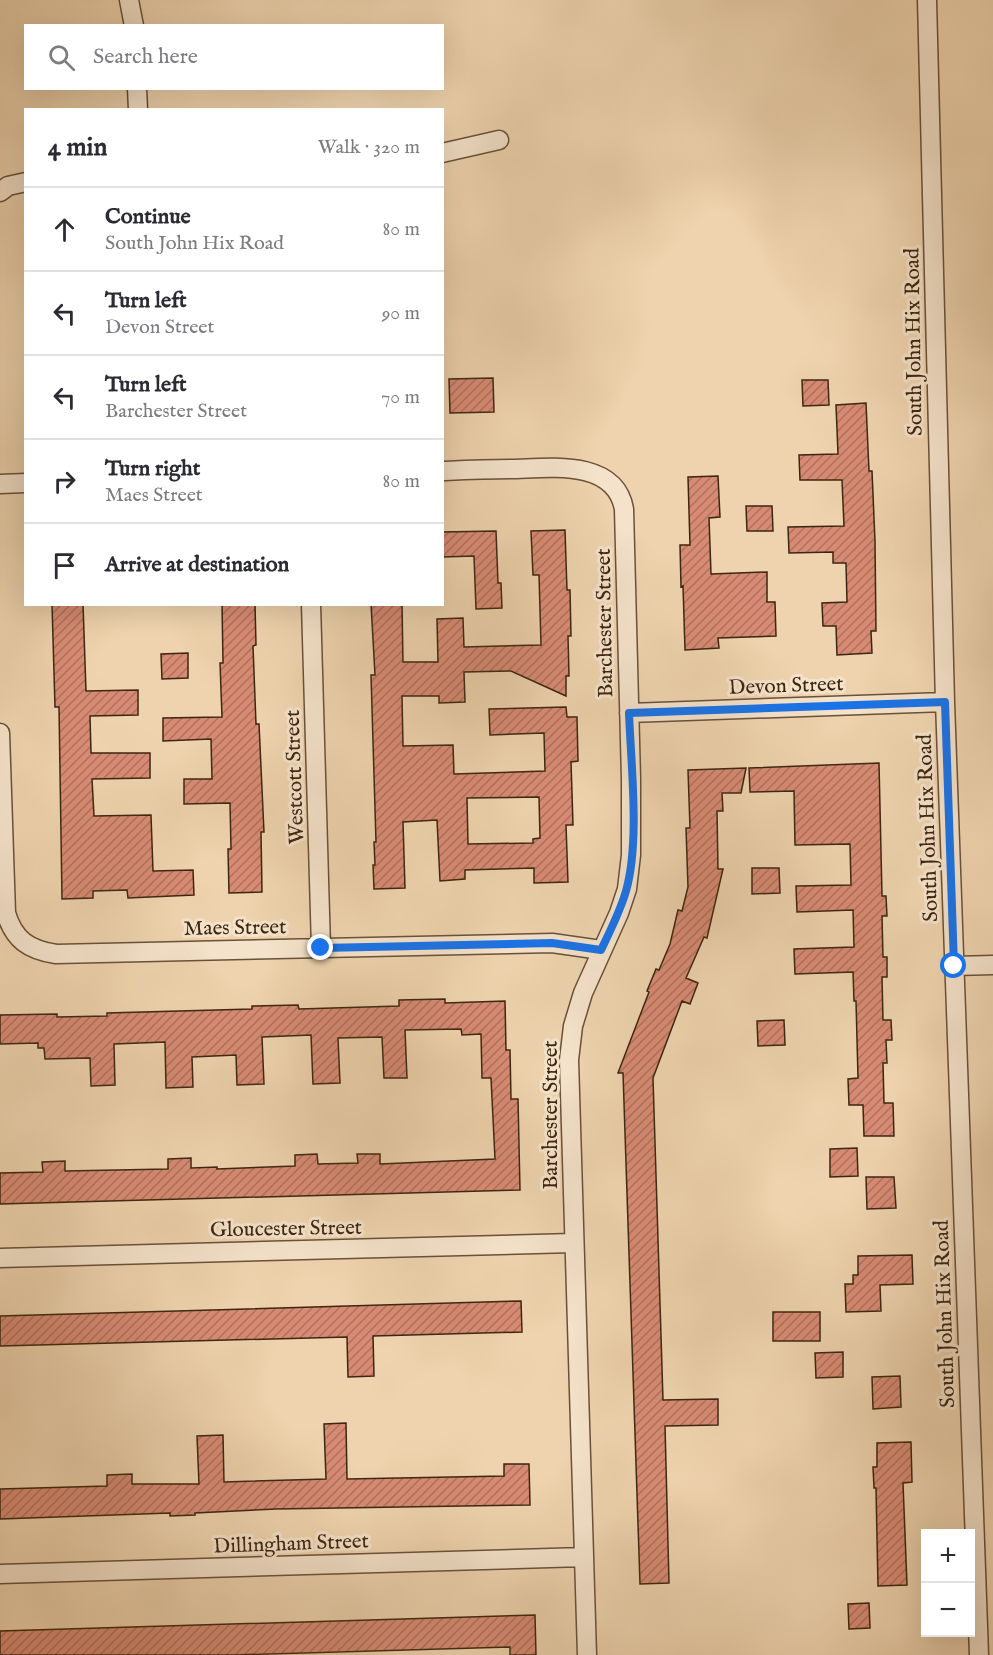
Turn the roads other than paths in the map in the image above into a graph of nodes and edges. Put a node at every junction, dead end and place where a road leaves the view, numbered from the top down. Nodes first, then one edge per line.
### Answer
1 (129, 0) edge
2 (927, 0) edge
3 (134, 24) edge
4 (137, 90) edge
5 (138, 108) edge
6 (499, 140) dead end
7 (444, 153) edge
8 (24, 182) edge
9 (0, 192) edge
10 (444, 471) edge
11 (24, 483) edge
12 (0, 484) edge
13 (311, 606) edge
14 (945, 702) junction
15 (629, 713) junction
16 (0, 733) edge
17 (321, 948) junction
18 (601, 950) junction
19 (993, 965) edge
20 (954, 966) junction
21 (573, 1243) junction
22 (0, 1258) edge
23 (584, 1557) junction
24 (0, 1574) edge
25 (587, 1655) edge
26 (979, 1655) edge

1 - 3 street
2 - 14 street, South John Hix Road
4 - 5 street
6 - 7 street
8 - 9 street
10 - 15 street, Barchester Street
11 - 12 street
13 - 17 street, Westcott Street
14 - 15 street, Devon Street
14 - 20 street, South John Hix Road
15 - 18 street, Barchester Street
16 - 17 street, Maes Street
17 - 18 street, Maes Street
18 - 21 street, Barchester Street
19 - 20 street
20 - 26 street, South John Hix Road
21 - 22 street, Gloucester Street
21 - 23 street, Barchester Street
23 - 24 street, Dillingham Street
23 - 25 street, Barchester Street

